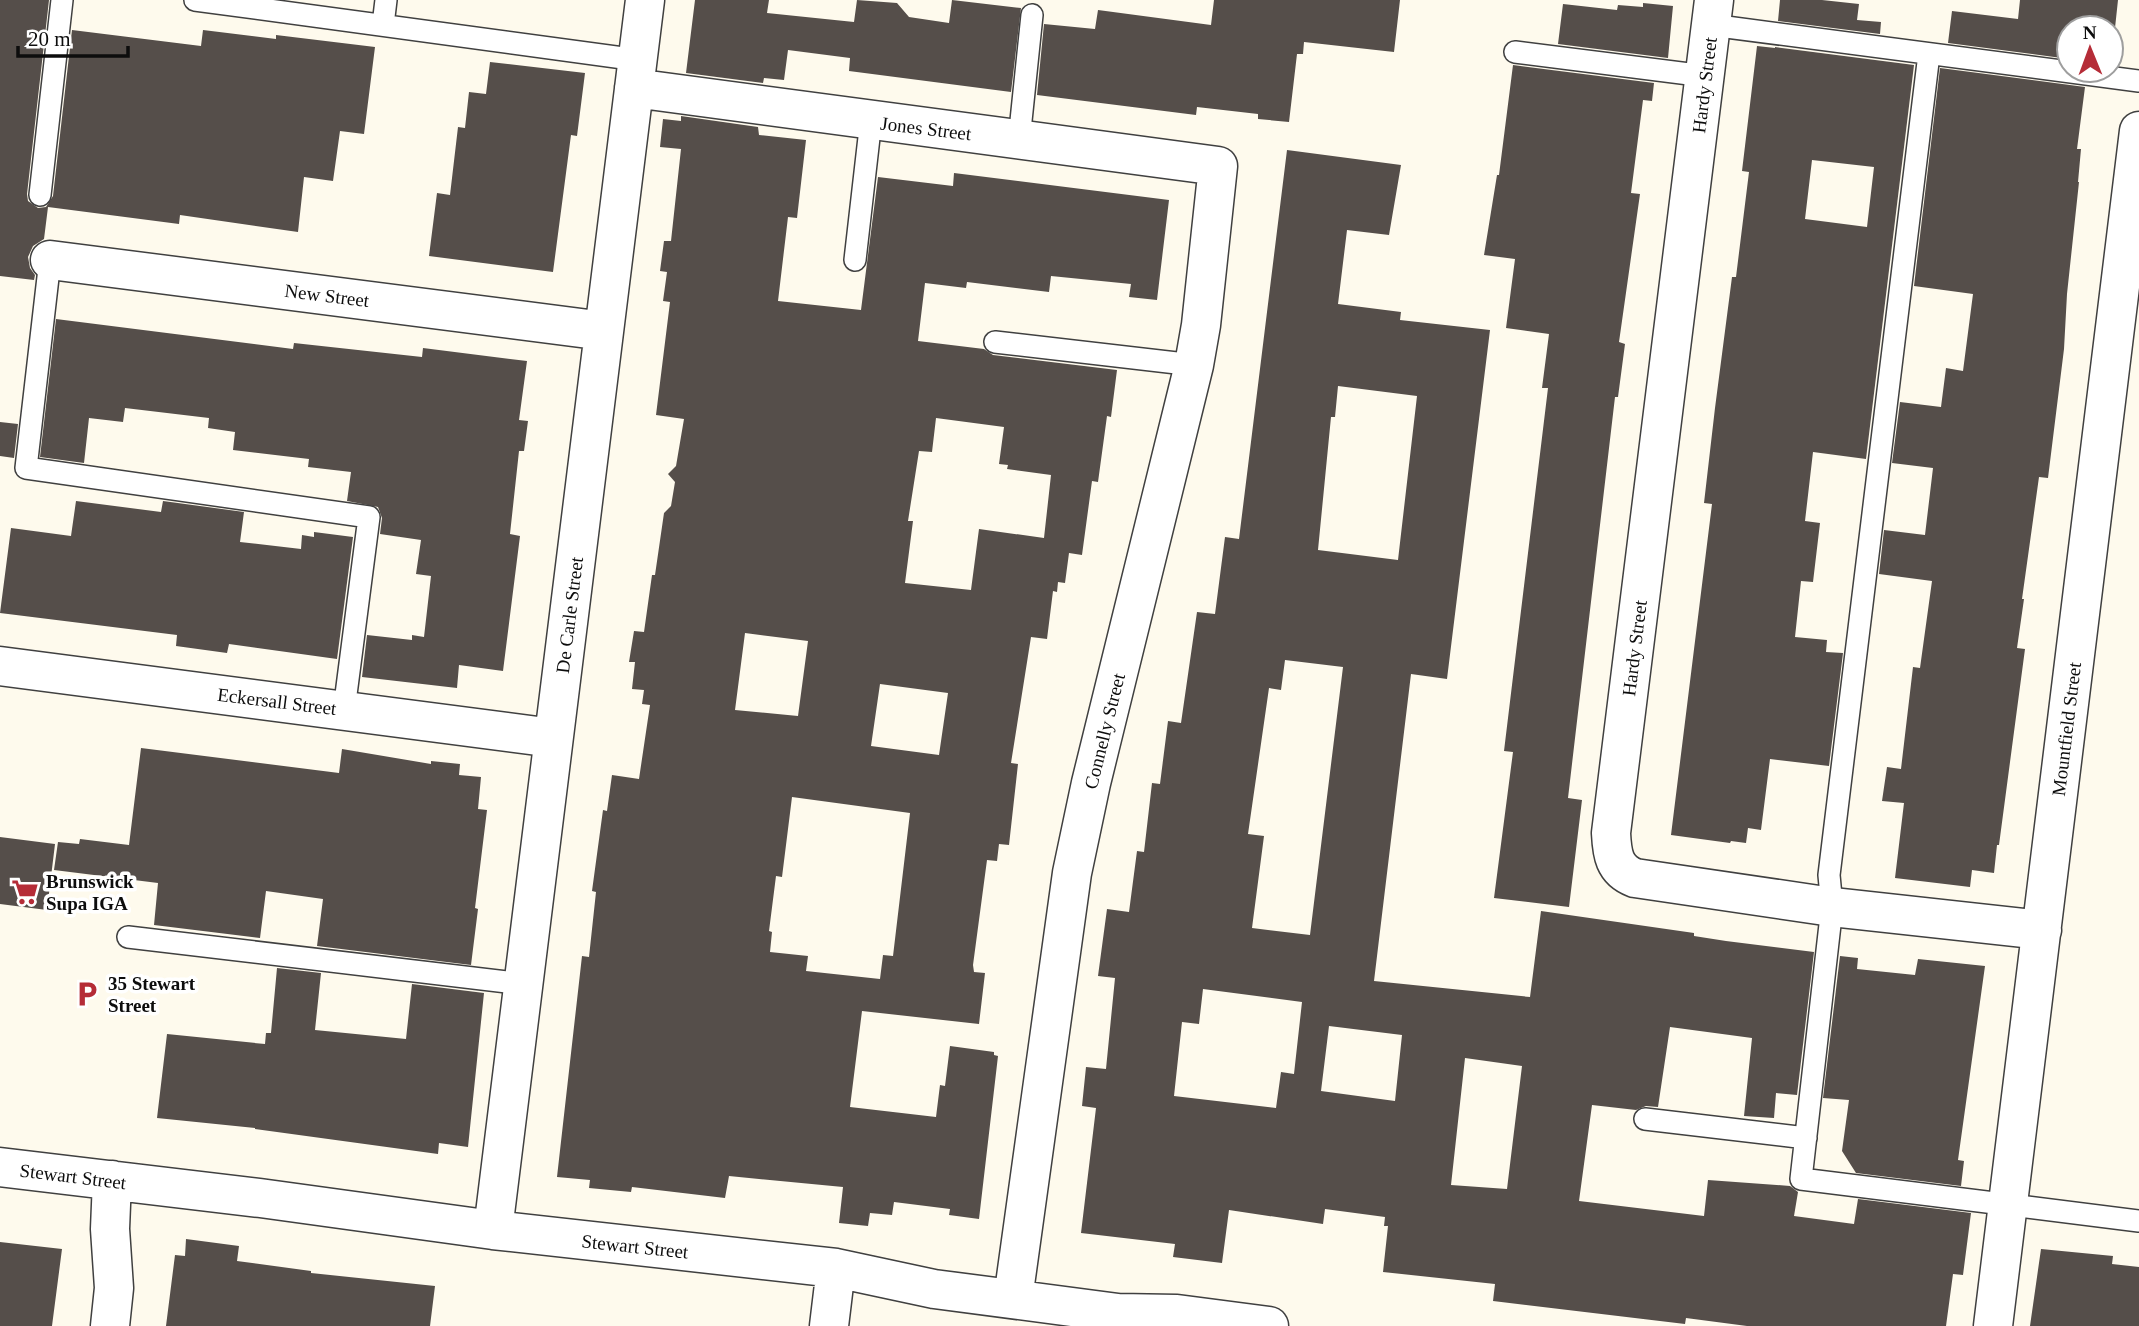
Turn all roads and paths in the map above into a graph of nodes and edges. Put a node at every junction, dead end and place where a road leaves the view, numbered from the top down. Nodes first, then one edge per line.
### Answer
1 (62, 0) edge
2 (195, 0) edge
3 (386, 0) edge
4 (645, 0) edge
5 (1713, 13) edge
6 (1032, 15) dead end
7 (383, 24) junction
8 (1515, 52) dead end
9 (1929, 54) junction
10 (636, 74) junction
11 (1705, 76) junction
12 (2139, 81) edge
13 (872, 120) junction
14 (2139, 131) edge
15 (1019, 140) junction
16 (1218, 166) joint
17 (40, 195) dead end
18 (50, 260) joint
19 (855, 260) dead end
20 (604, 331) junction
21 (995, 342) dead end
22 (1194, 365) junction
23 (0, 666) edge
24 (344, 710) junction
25 (553, 738) junction
26 (1832, 907) junction
27 (2042, 930) junction
28 (128, 937) dead end
29 (524, 984) junction
30 (1645, 1119) dead end
31 (1806, 1138) junction
32 (0, 1167) edge
33 (127, 1182) junction
34 (2008, 1205) junction
35 (2139, 1221) edge
36 (493, 1230) junction
37 (836, 1268) junction
38 (1013, 1299) junction
39 (110, 1326) edge
40 (829, 1326) edge
41 (1269, 1326) edge
42 (1993, 1326) edge

1 - 17 lane
2 - 7 lane, Jones Street
3 - 7 lane
4 - 10 street, De Carle Street
5 - 9 lane
5 - 11 street, Hardy Street
6 - 15 lane
7 - 10 lane, Jones Street
8 - 11 lane
9 - 12 lane
9 - 26 lane
10 - 13 street, Jones Street
10 - 20 street, De Carle Street
11 - 26 street, Hardy Street
13 - 15 street, Jones Street
13 - 19 lane
14 - 27 street, Mountfield Street
15 - 16 street, Jones Street
16 - 22 street, Connelly Street
18 - 20 street, New Street
18 - 24 lane
20 - 25 street, De Carle Street
21 - 22 lane
22 - 38 street, Connelly Street
23 - 24 street, Eckersall Street
24 - 25 street, Eckersall Street
25 - 29 street, De Carle Street
26 - 27 street, Hardy Street
26 - 31 lane
27 - 34 street, Mountfield Street
28 - 29 lane
29 - 36 street, De Carle Street
30 - 31 lane
31 - 34 lane
32 - 33 street, Stewart Street
33 - 36 street, Stewart Street
33 - 39 street
34 - 35 lane
34 - 42 street, Mountfield Street
36 - 37 street, Stewart Street
37 - 38 street, Stewart Street
37 - 40 street
38 - 41 street, Stewart Street

